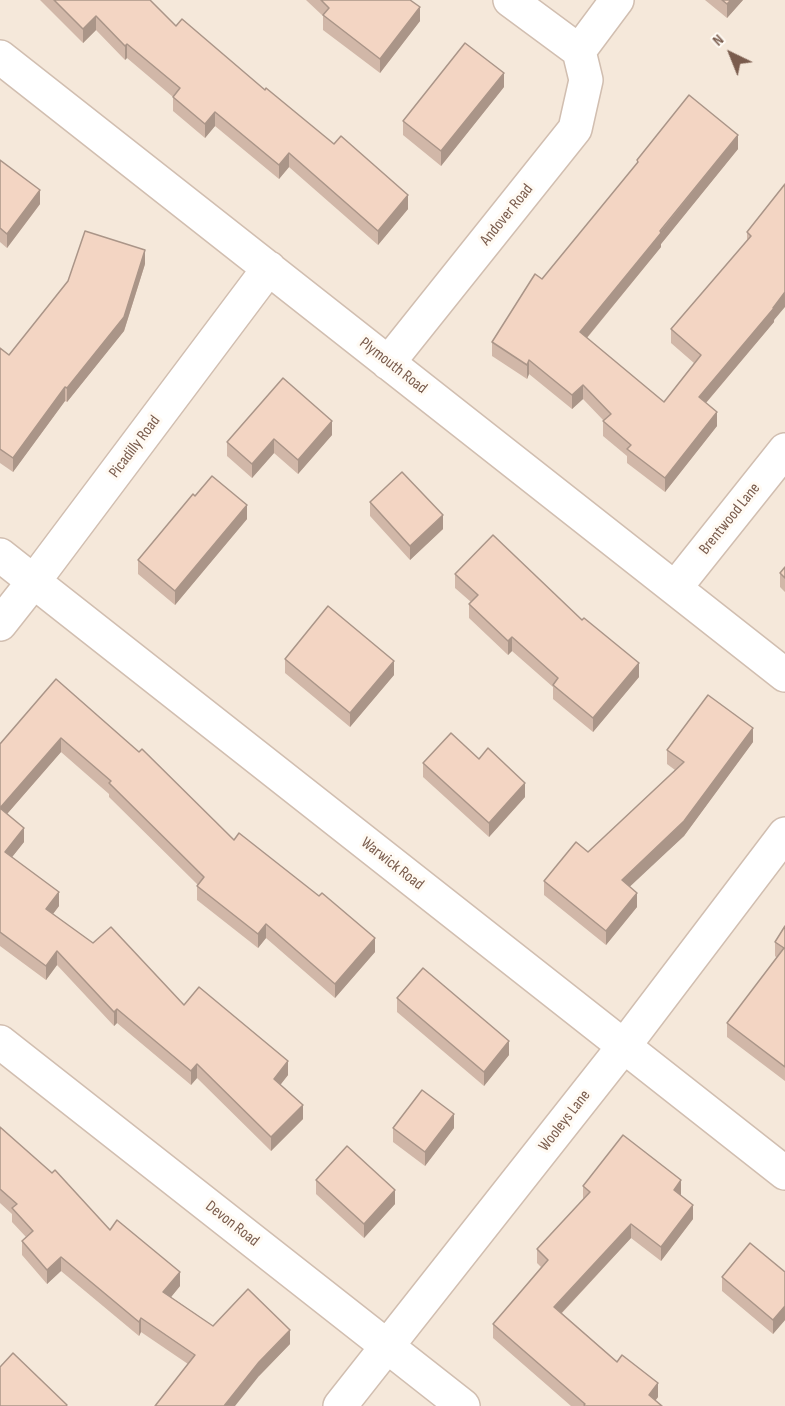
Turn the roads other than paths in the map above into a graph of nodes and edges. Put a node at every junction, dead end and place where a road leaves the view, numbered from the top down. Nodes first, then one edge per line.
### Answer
1 (510, 0) edge
2 (617, 0) edge
3 (579, 51) junction
4 (0, 57) edge
5 (268, 268) junction
6 (388, 363) junction
7 (785, 450) edge
8 (0, 555) edge
9 (34, 581) junction
10 (675, 588) junction
11 (0, 624) edge
12 (785, 675) edge
13 (785, 834) edge
14 (0, 1042) edge
15 (624, 1046) junction
16 (785, 1173) edge
17 (387, 1346) junction
18 (340, 1406) edge
19 (463, 1406) edge

1 - 3 street
2 - 3 street
3 - 6 street, Andover Road
4 - 5 street, Plymouth Road
5 - 6 street, Plymouth Road
5 - 9 street, Picadilly Road
6 - 10 street, Plymouth Road
7 - 10 street, Brentwood Lane
8 - 9 street, Warwick Road
9 - 11 street, Picadilly Road
9 - 15 street, Warwick Road
10 - 12 street, Plymouth Road
13 - 15 street, Wooleys Lane
14 - 17 street, Devon Road
15 - 16 street, Warwick Road
15 - 17 street, Wooleys Lane
17 - 18 street, Wooleys Lane
17 - 19 street, Devon Road

